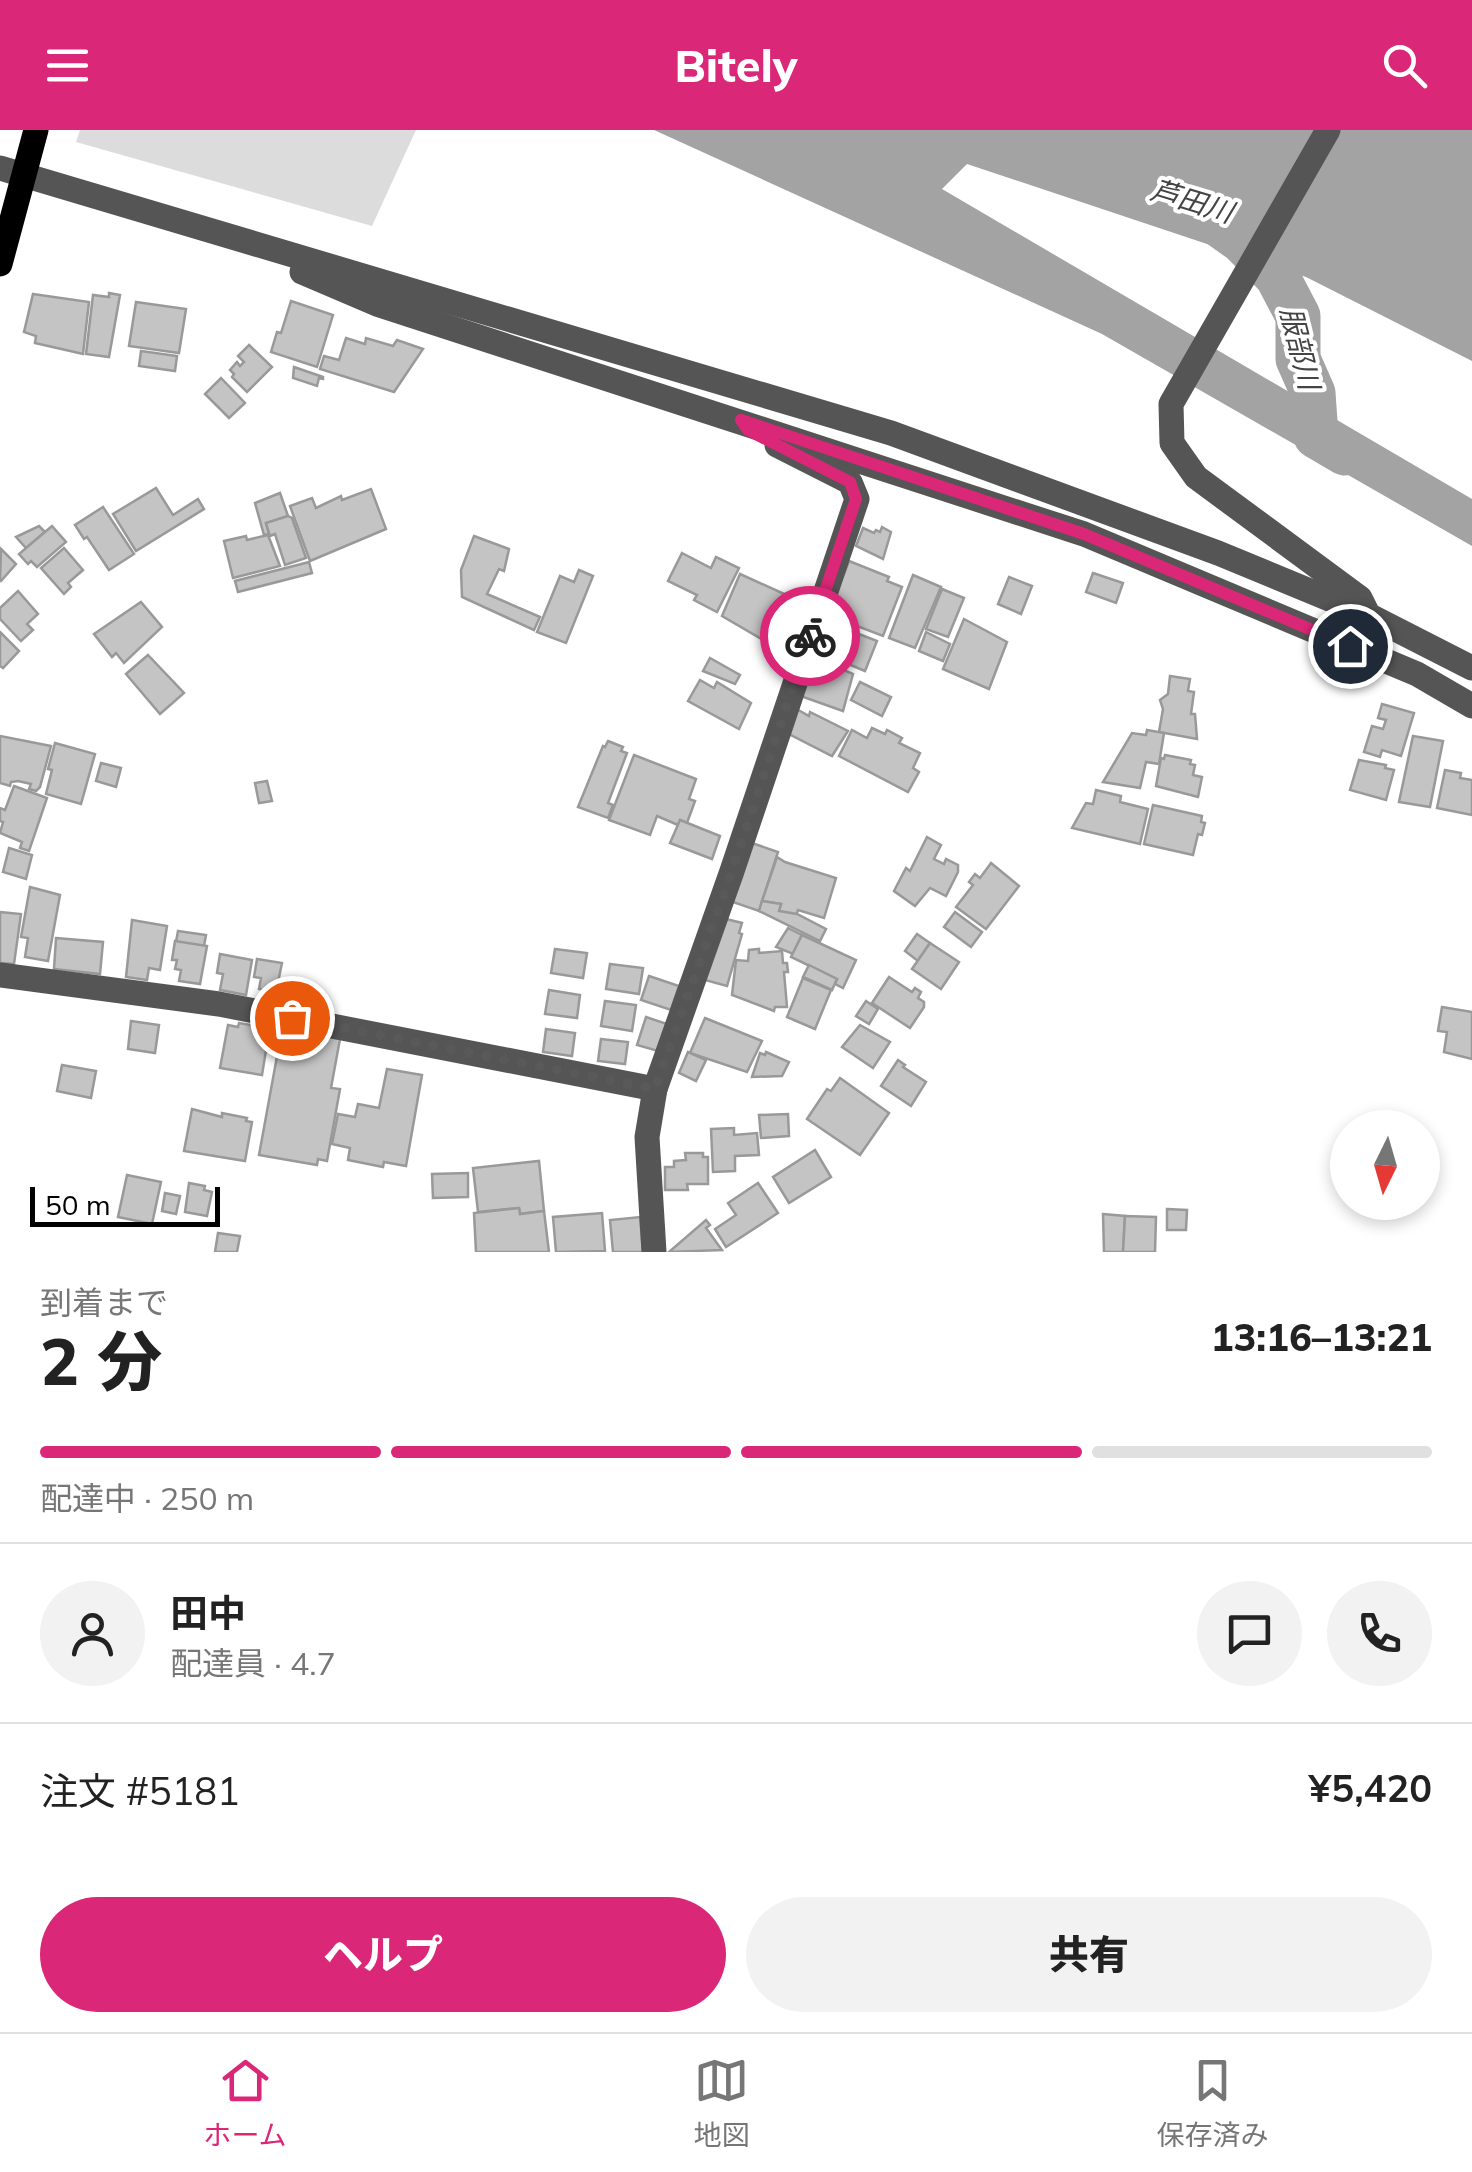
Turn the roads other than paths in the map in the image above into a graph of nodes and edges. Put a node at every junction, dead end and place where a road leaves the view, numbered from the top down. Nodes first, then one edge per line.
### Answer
1 (1328, 130) edge
2 (23, 156) edge
3 (86, 194) junction
4 (0, 264) edge
5 (741, 420) junction
6 (1368, 615) junction
7 (1472, 668) edge
8 (1417, 674) junction
9 (1472, 706) edge
10 (1472, 724) edge
11 (0, 975) edge
12 (655, 1089) junction
13 (654, 1252) edge

1 - 6 street
2 - 3 street
2 - 4 main road
3 - 5 street
3 - 6 street
5 - 8 street
5 - 12 street
6 - 7 street
8 - 9 street
8 - 10 street
11 - 12 street
12 - 13 street

